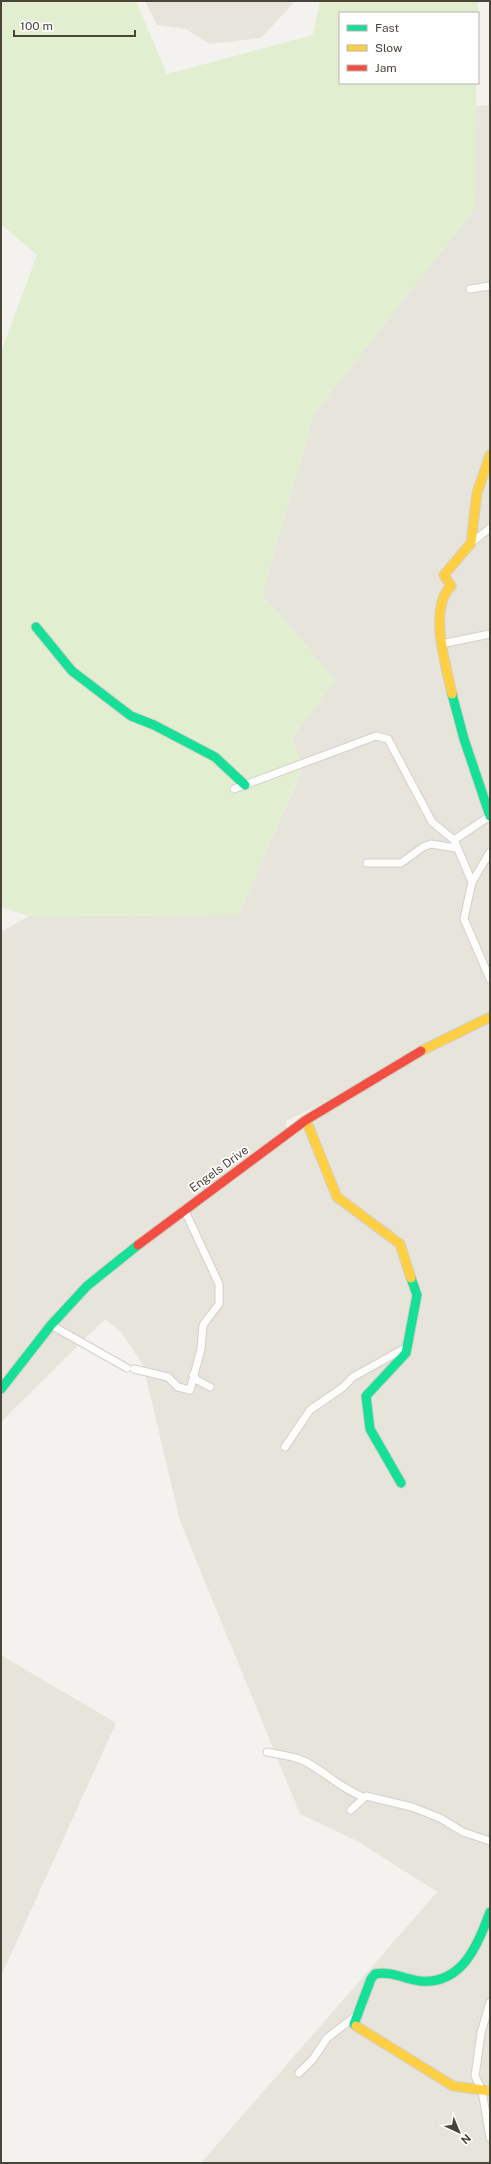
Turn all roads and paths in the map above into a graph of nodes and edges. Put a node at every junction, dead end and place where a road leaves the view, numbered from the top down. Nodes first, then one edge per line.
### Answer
1 (490, 286) edge
2 (470, 289) dead end
3 (490, 455) edge
4 (490, 528) edge
5 (471, 543) junction
6 (36, 627) dead end
7 (490, 634) edge
8 (441, 644) junction
9 (245, 784) junction
10 (234, 789) dead end
11 (490, 816) edge
12 (454, 840) junction
13 (456, 848) junction
14 (490, 852) edge
15 (367, 864) dead end
16 (472, 882) junction
17 (490, 979) edge
18 (490, 1017) edge
19 (306, 1120) junction
20 (184, 1209) junction
21 (51, 1326) junction
22 (407, 1347) junction
23 (193, 1375) junction
24 (210, 1387) dead end
25 (1, 1389) edge
26 (285, 1447) dead end
27 (401, 1483) dead end
28 (268, 1752) dead end
29 (363, 1797) junction
30 (352, 1810) dead end
31 (490, 1841) edge
32 (490, 1912) edge
33 (490, 2002) edge
34 (357, 2015) junction
35 (299, 2073) dead end
36 (486, 2091) edge
37 (490, 2138) edge

1 - 2 street
3 - 5 street
4 - 5 street
5 - 8 street
6 - 9 street
7 - 8 street
8 - 11 street
9 - 10 street
9 - 12 street
11 - 12 street
12 - 13 street
13 - 15 street
13 - 16 street
14 - 16 street
16 - 17 street
18 - 19 street, Engels Drive
19 - 20 street, Engels Drive
19 - 22 street
20 - 21 street, Engels Drive
20 - 23 street
21 - 23 street
21 - 25 street, Engels Drive
22 - 26 street
22 - 27 street
23 - 24 street
28 - 29 street
29 - 30 street
29 - 31 street
32 - 34 street
33 - 36 street
34 - 35 street
34 - 36 street
36 - 37 street

